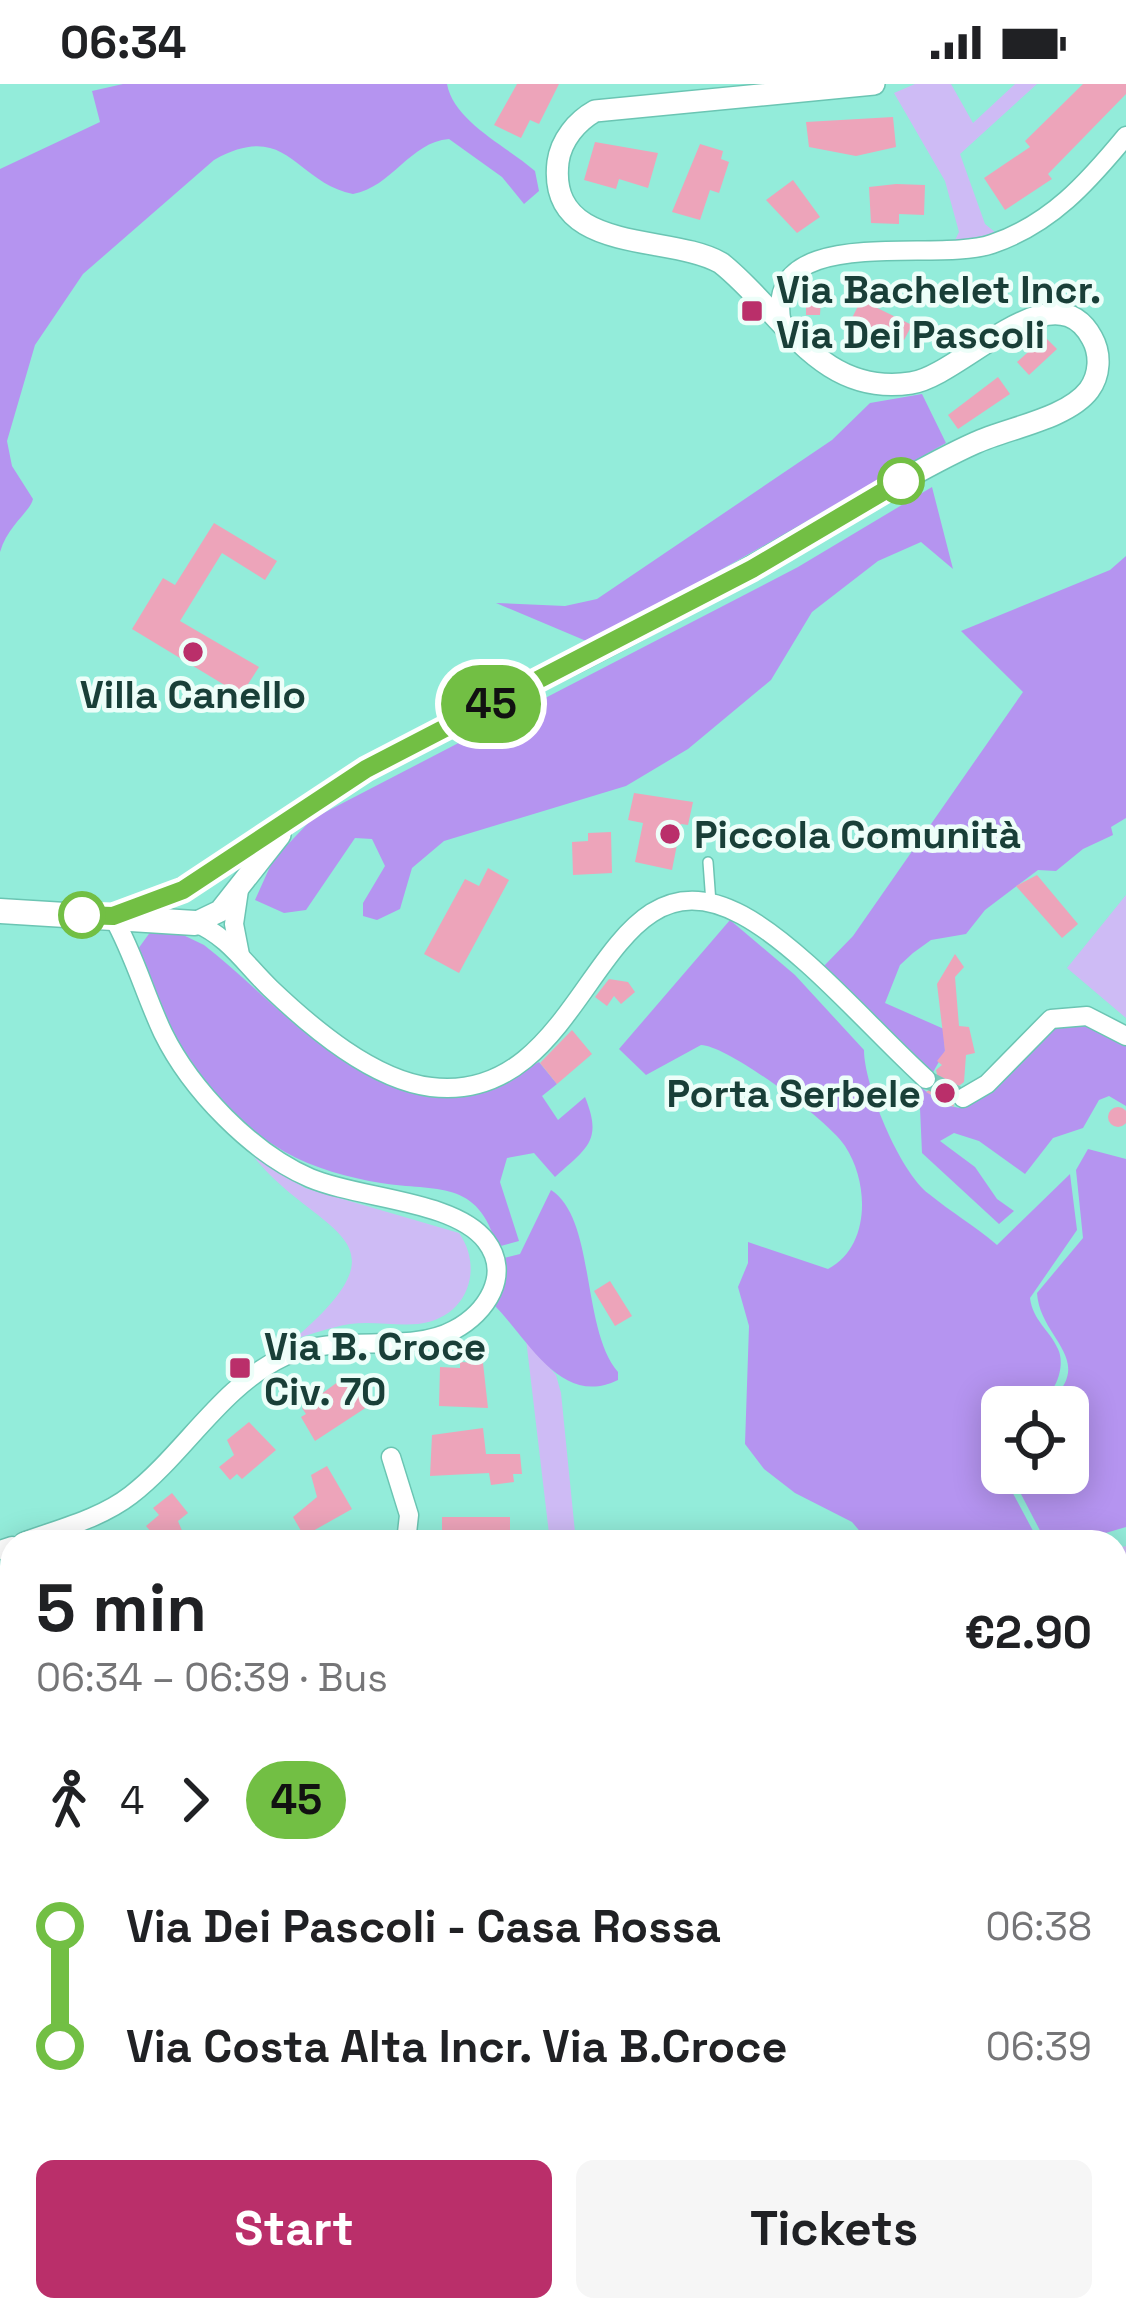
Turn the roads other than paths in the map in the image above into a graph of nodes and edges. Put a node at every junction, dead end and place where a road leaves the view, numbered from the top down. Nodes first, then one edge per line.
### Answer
1 (874, 84) edge
2 (1126, 136) edge
3 (782, 324) junction
4 (303, 808) junction
5 (708, 862) dead end
6 (214, 874) junction
7 (239, 890) junction
8 (711, 903) junction
9 (0, 911) edge
10 (113, 916) junction
11 (195, 923) junction
12 (240, 955) junction
13 (1126, 1036) edge
14 (926, 1079) tunnel mouth
15 (962, 1098) dead end
16 (391, 1456) dead end
17 (51, 1530) edge
18 (407, 1530) edge

1 - 3 street
2 - 3 street
3 - 4 street
4 - 6 street
4 - 7 street
5 - 8 lane
6 - 10 street
6 - 11 street
7 - 11 street
7 - 12 street
8 - 12 street
8 - 14 street
9 - 10 main road
10 - 11 main road
10 - 17 street
11 - 12 street
13 - 15 street
16 - 18 street

